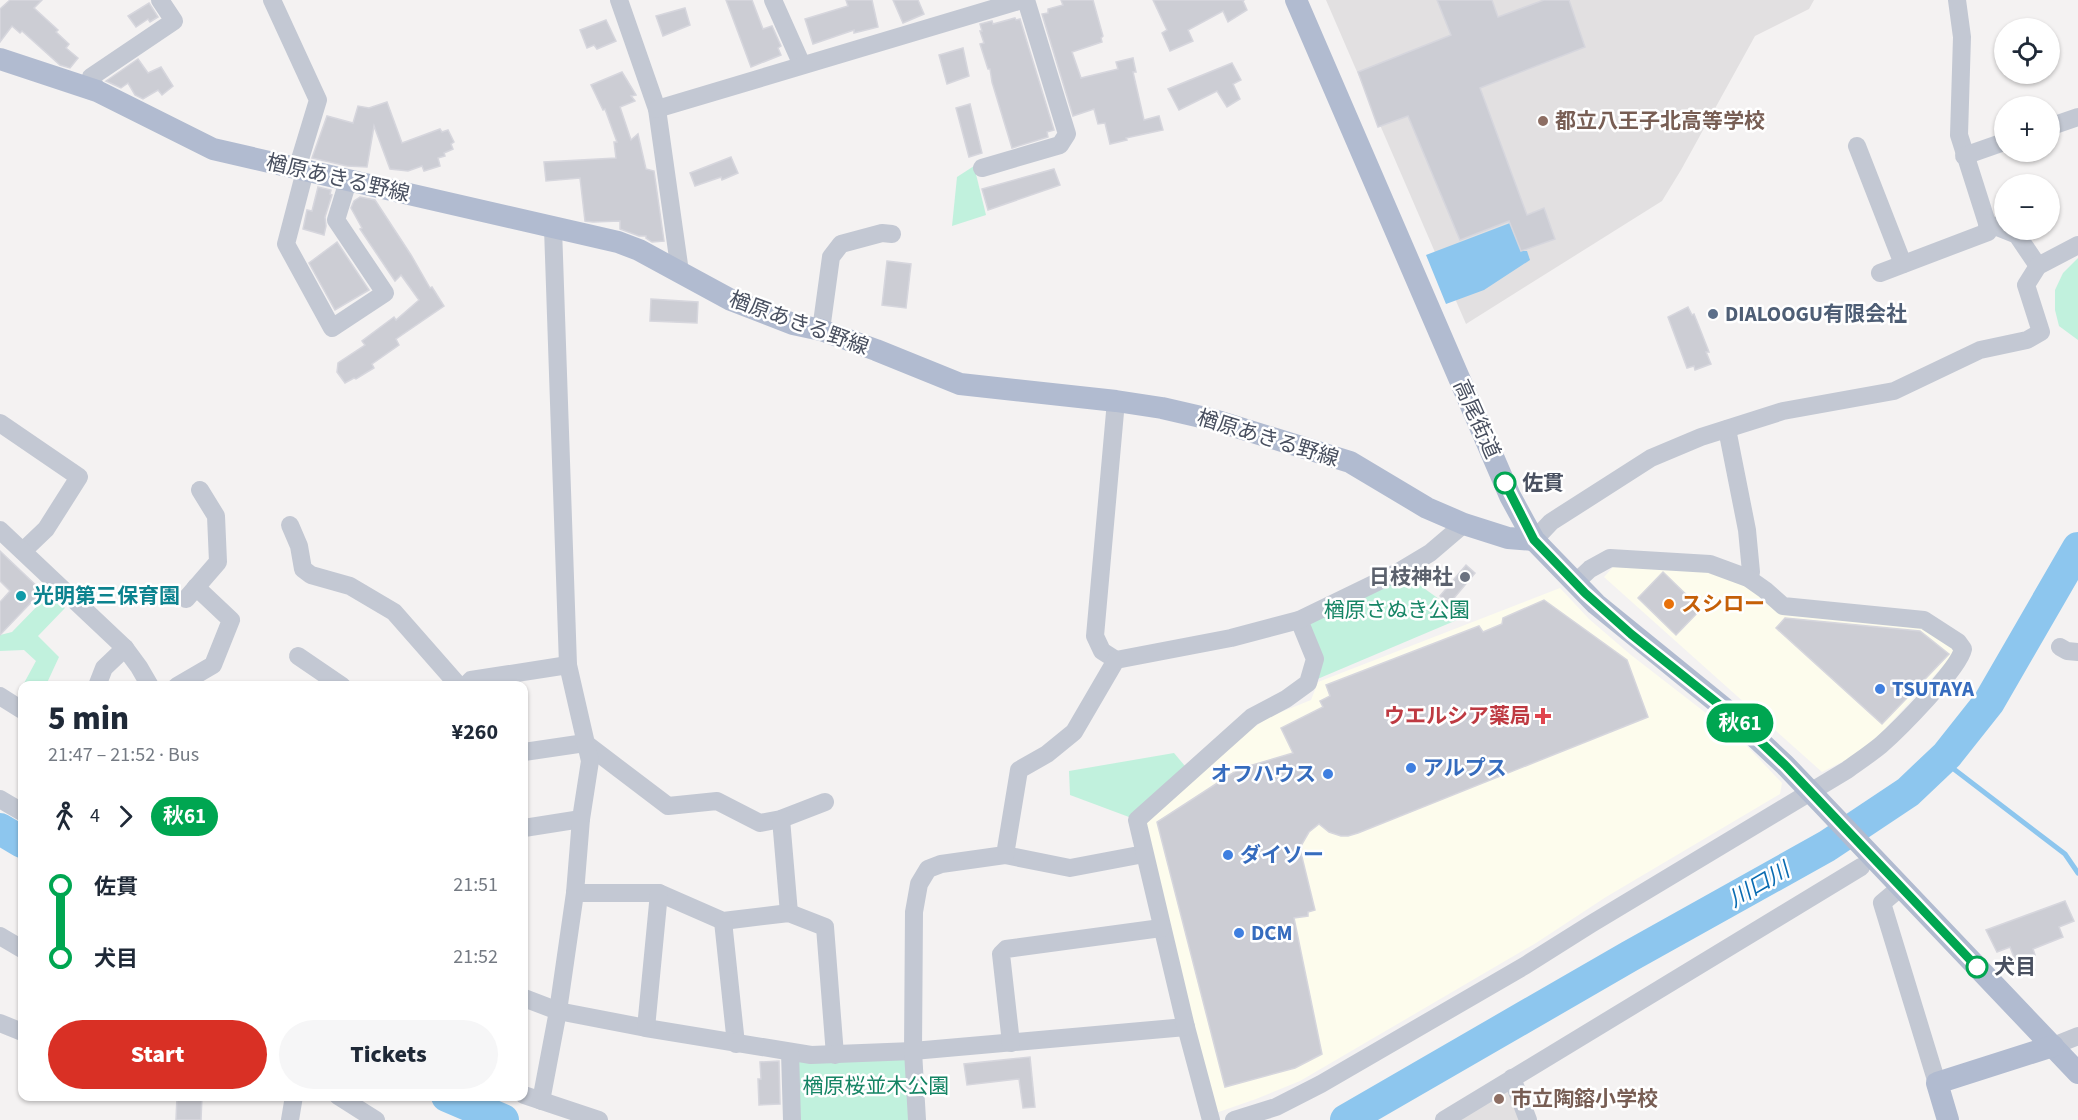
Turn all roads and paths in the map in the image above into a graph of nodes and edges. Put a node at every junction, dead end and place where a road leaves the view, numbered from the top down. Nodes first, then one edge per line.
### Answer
1 (160, 0) edge
2 (272, 0) edge
3 (620, 0) edge
4 (773, 0) edge
5 (1024, 0) edge
6 (1296, 0) edge
7 (1958, 0) edge
8 (0, 58) edge
9 (802, 65) junction
10 (98, 91) junction
11 (657, 109) junction
12 (2078, 117) edge
13 (2060, 123) edge
14 (1857, 146) dead end
15 (1994, 146) edge
16 (1964, 156) junction
17 (982, 168) dead end
18 (301, 170) junction
19 (348, 181) junction
20 (1987, 223) junction
21 (553, 228) junction
22 (892, 234) dead end
23 (2078, 245) edge
24 (1903, 264) junction
25 (2038, 266) junction
26 (680, 272) junction
27 (1880, 273) dead end
28 (821, 330) junction
29 (1116, 401) junction
30 (0, 423) edge
31 (1727, 429) junction
32 (200, 490) dead end
33 (1464, 524) junction
34 (290, 525) dead end
35 (0, 530) edge
36 (1534, 540) junction
37 (23, 551) junction
38 (1748, 578) junction
39 (1575, 583) junction
40 (1299, 620) junction
41 (2060, 647) dead end
42 (124, 648) junction
43 (2078, 652) edge
44 (298, 656) dead end
45 (1116, 660) junction
46 (568, 664) junction
47 (99, 681) edge
48 (147, 681) edge
49 (186, 681) edge
50 (335, 681) edge
51 (455, 681) edge
52 (470, 681) edge
53 (0, 696) edge
54 (18, 707) edge
55 (585, 743) junction
56 (528, 751) edge
57 (0, 799) edge
58 (1818, 799) junction
59 (825, 802) dead end
60 (18, 810) edge
61 (581, 819) junction
62 (781, 819) junction
63 (528, 827) edge
64 (1144, 854) junction
65 (1005, 855) junction
66 (1864, 859) junction
67 (1901, 887) junction
68 (575, 893) junction
69 (659, 893) junction
70 (789, 913) junction
71 (723, 921) junction
72 (1161, 928) junction
73 (0, 936) edge
74 (18, 947) edge
75 (528, 1000) edge
76 (558, 1011) junction
77 (0, 1023) edge
78 (1186, 1027) junction
79 (646, 1028) junction
80 (18, 1030) edge
81 (2078, 1036) edge
82 (1011, 1043) junction
83 (736, 1044) junction
84 (2053, 1046) junction
85 (913, 1051) junction
86 (790, 1052) junction
87 (836, 1055) junction
88 (2078, 1073) edge
89 (1512, 1078) junction
90 (1937, 1083) junction
91 (532, 1098) edge
92 (293, 1101) edge
93 (346, 1101) edge
94 (290, 1120) edge
95 (376, 1120) edge
96 (599, 1120) edge
97 (792, 1120) edge
98 (917, 1120) edge
99 (1211, 1120) edge
100 (1234, 1120) edge
101 (1444, 1120) edge
102 (1528, 1120) edge
103 (1948, 1120) edge

1 - 10 street
2 - 18 street
3 - 11 street
4 - 9 street
5 - 9 street
5 - 17 street
6 - 36 main road, 高尾街道
7 - 16 street
8 - 10 main road, 楢原あきる野線
9 - 11 street
10 - 18 main road, 楢原あきる野線
11 - 26 street
12 - 13 street
14 - 24 street
15 - 16 street
16 - 20 street
18 - 19 main road, 楢原あきる野線
18 - 19 street
19 - 21 main road, 楢原あきる野線
20 - 24 street
20 - 25 street
21 - 26 main road, 楢原あきる野線
21 - 46 street
22 - 28 street
23 - 25 street
24 - 27 street
25 - 31 street
26 - 28 main road, 楢原あきる野線
28 - 29 main road, 楢原あきる野線
29 - 33 main road, 楢原あきる野線
29 - 45 street
30 - 37 street
31 - 36 street
31 - 38 street
32 - 49 street
33 - 36 main road, 楢原あきる野線
33 - 40 street
34 - 51 street
35 - 37 street
36 - 39 main road, 高尾街道
37 - 42 street
38 - 39 street
38 - 58 street
39 - 58 main road, 高尾街道
40 - 45 street
40 - 64 street
41 - 43 street
42 - 47 street
42 - 48 street
44 - 50 street
45 - 65 street
46 - 52 street
46 - 55 street
53 - 54 street
55 - 56 street
55 - 61 street
55 - 62 street
57 - 60 street
58 - 66 main road, 高尾街道
58 - 100 street
59 - 62 street
61 - 63 street
61 - 68 street
62 - 70 street
64 - 65 street
64 - 72 street
65 - 85 street
66 - 67 main road
66 - 89 street
67 - 84 main road
67 - 90 street
68 - 69 street
68 - 76 street
69 - 71 street
69 - 79 street
70 - 71 street
70 - 87 street
71 - 83 street
72 - 78 street
72 - 82 street
73 - 74 street
75 - 76 street
76 - 79 street
76 - 91 street
77 - 80 street
78 - 82 street
78 - 99 street
79 - 83 street
81 - 84 street
82 - 85 street
83 - 86 street
84 - 88 main road
84 - 90 main road
85 - 87 street
85 - 98 street
86 - 87 street
86 - 97 street
89 - 101 street
89 - 102 street
90 - 103 main road
91 - 96 street
92 - 94 street
93 - 95 street

